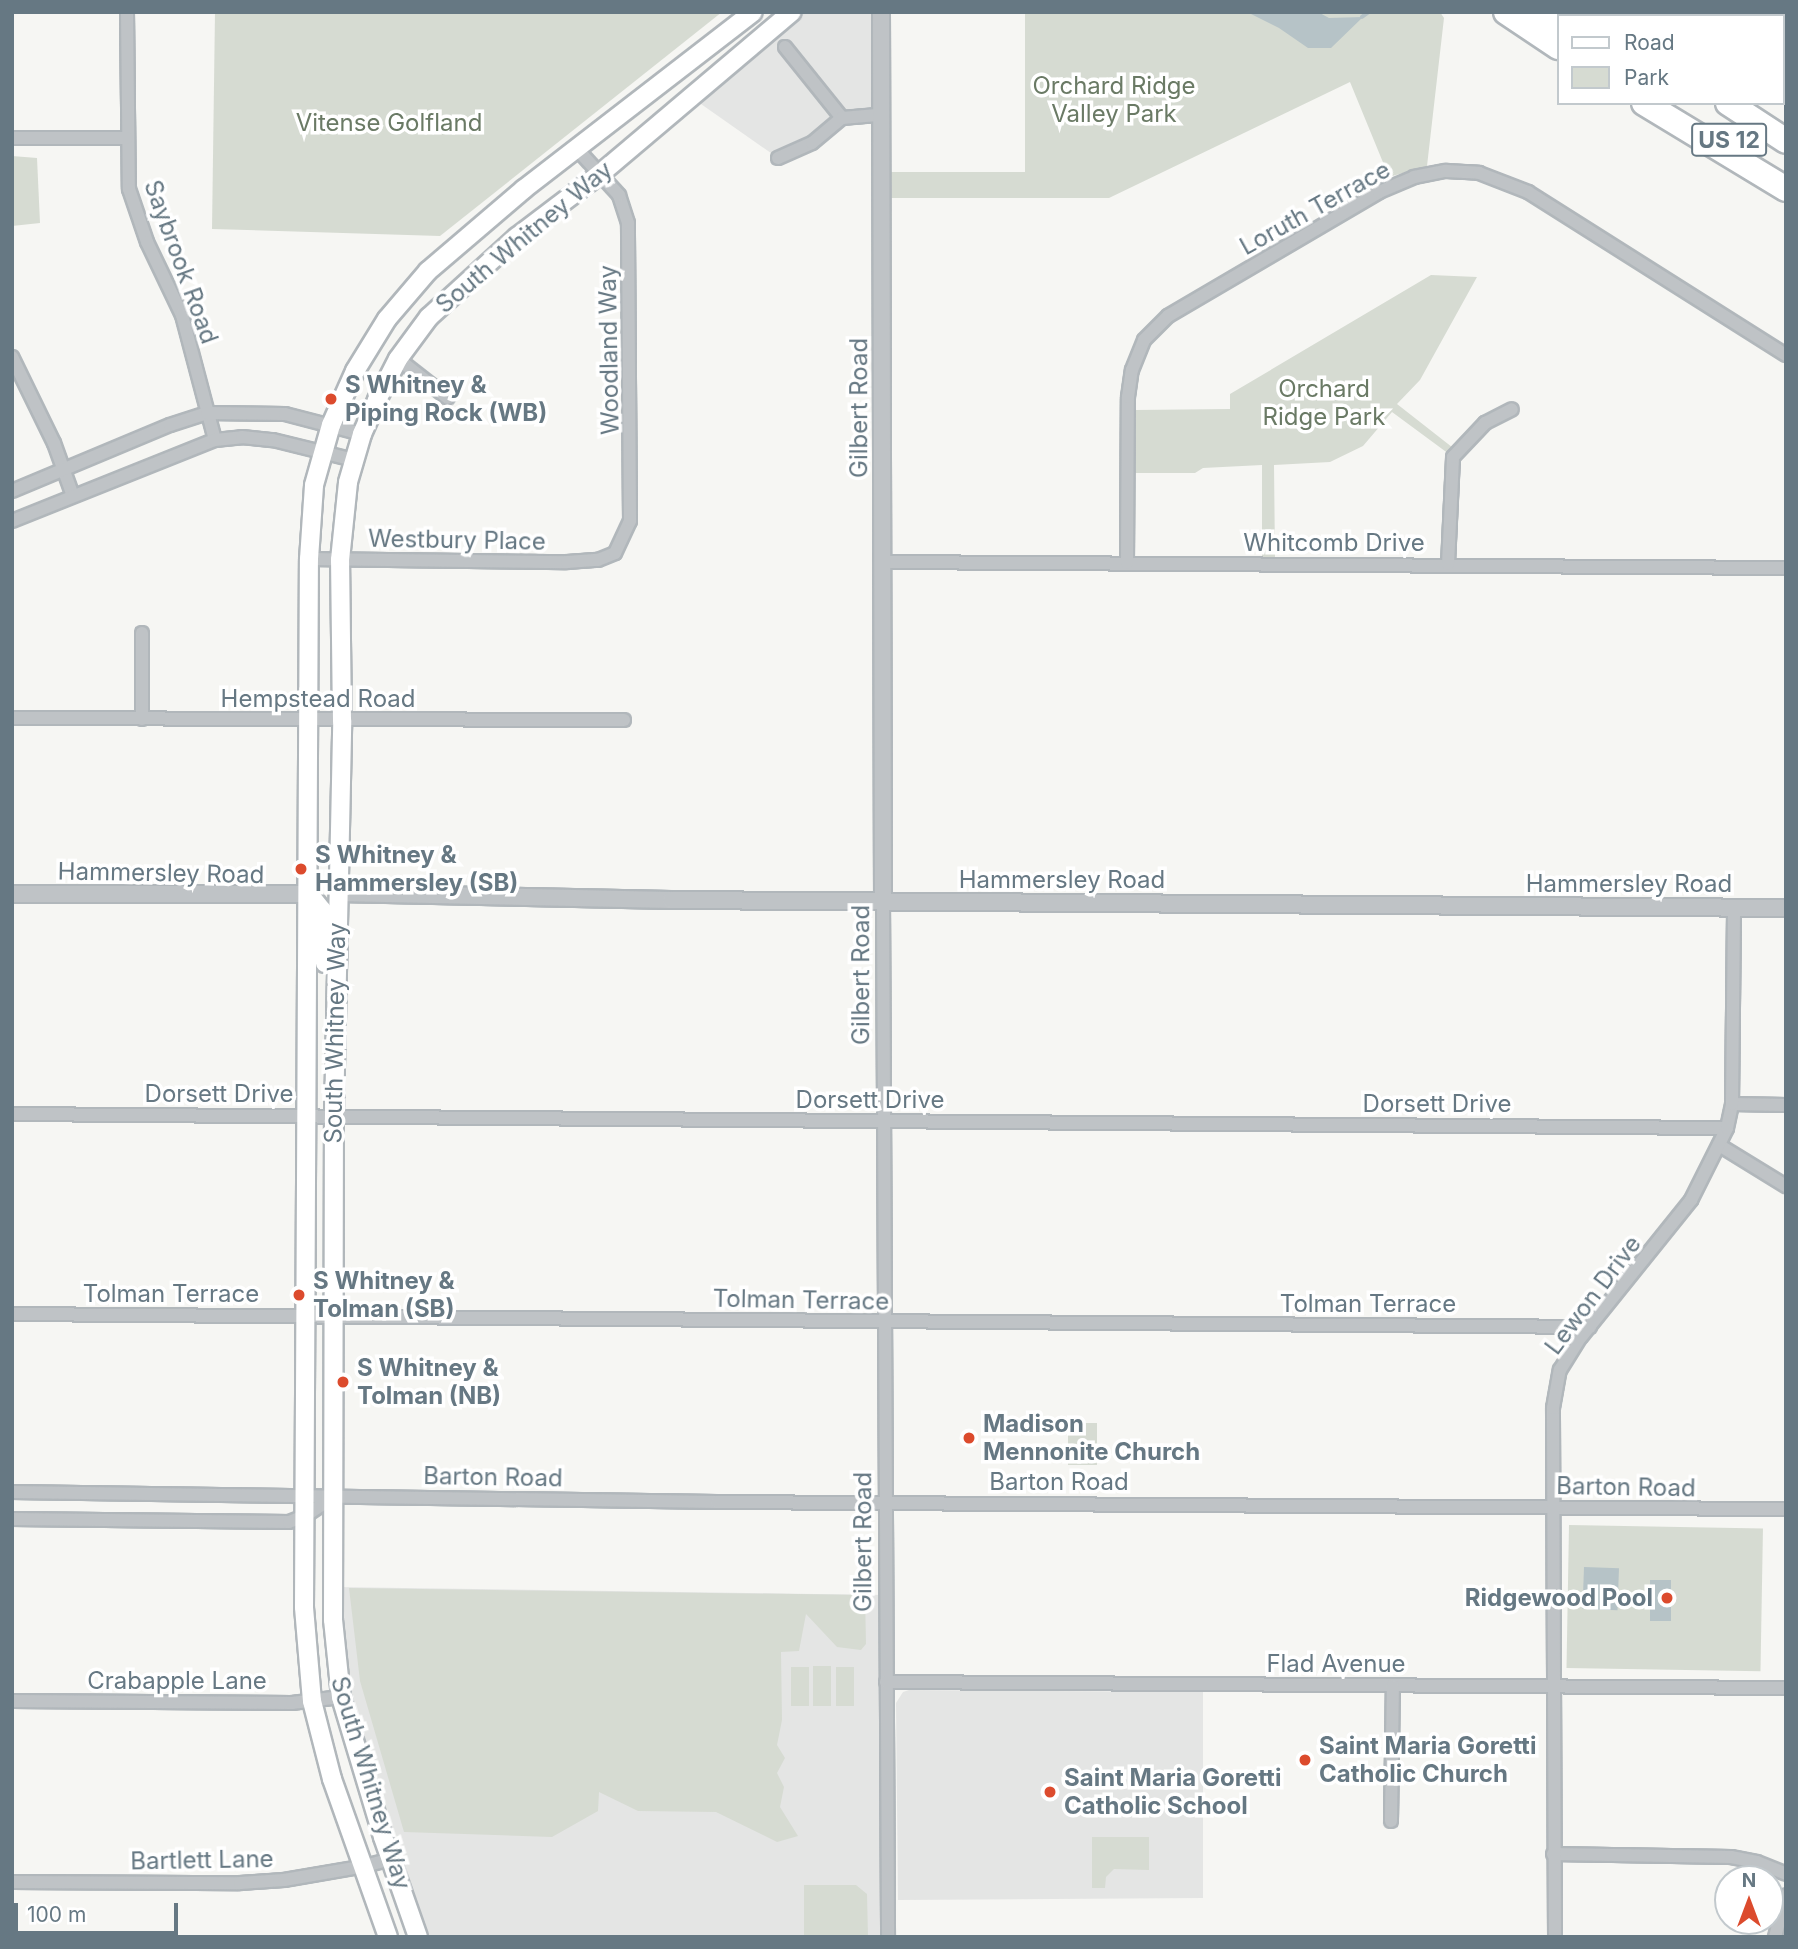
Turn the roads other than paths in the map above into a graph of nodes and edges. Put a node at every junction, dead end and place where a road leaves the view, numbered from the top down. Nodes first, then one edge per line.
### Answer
1 (127, 12) edge
2 (753, 12) edge
3 (792, 12) edge
4 (881, 12) edge
5 (1506, 12) edge
6 (1537, 12) edge
7 (1556, 25) edge
8 (1556, 46) edge
9 (785, 47) dead end
10 (1647, 105) edge
11 (1676, 105) edge
12 (1731, 105) edge
13 (880, 115) junction
14 (842, 118) junction
15 (12, 138) edge
16 (127, 138) junction
17 (1786, 141) edge
18 (577, 149) junction
19 (778, 158) dead end
20 (600, 174) junction
21 (1786, 177) edge
22 (1786, 189) edge
23 (1786, 355) edge
24 (12, 357) edge
25 (398, 359) junction
26 (448, 398) dead end
27 (1512, 409) dead end
28 (207, 413) junction
29 (331, 425) junction
30 (362, 434) junction
31 (215, 440) junction
32 (322, 452) junction
33 (354, 460) junction
34 (64, 471) junction
35 (12, 491) edge
36 (74, 496) junction
37 (12, 521) edge
38 (604, 558) joint
39 (309, 559) junction
40 (340, 560) junction
41 (883, 562) junction
42 (1127, 563) junction
43 (1448, 564) junction
44 (1786, 568) edge
45 (142, 633) dead end
46 (12, 718) edge
47 (142, 719) junction
48 (624, 720) dead end
49 (308, 721) junction
50 (342, 721) junction
51 (338, 893) junction
52 (12, 894) edge
53 (309, 894) junction
54 (883, 901) junction
55 (1734, 908) junction
56 (1786, 908) edge
57 (335, 1051) junction
58 (1732, 1104) junction
59 (1786, 1105) edge
60 (12, 1114) edge
61 (307, 1116) junction
62 (334, 1116) junction
63 (884, 1122) junction
64 (1727, 1128) junction
65 (1719, 1145) junction
66 (1786, 1186) edge
67 (12, 1314) edge
68 (307, 1316) junction
69 (333, 1317) junction
70 (885, 1322) junction
71 (1590, 1327) junction
72 (12, 1492) edge
73 (305, 1495) junction
74 (333, 1497) junction
75 (886, 1503) junction
76 (1552, 1507) junction
77 (1786, 1509) edge
78 (305, 1516) junction
79 (12, 1519) edge
80 (886, 1682) junction
81 (1393, 1686) junction
82 (1553, 1687) junction
83 (1786, 1688) edge
84 (341, 1697) junction
85 (12, 1701) edge
86 (312, 1701) junction
87 (1391, 1821) dead end
88 (1553, 1854) junction
89 (391, 1859) junction
90 (365, 1867) junction
91 (1786, 1874) edge
92 (12, 1882) edge
93 (1786, 1895) edge
94 (388, 1937) edge
95 (418, 1937) edge
96 (888, 1937) edge
97 (1555, 1937) edge
98 (1775, 1937) edge

1 - 16 street, Saybrook Road
2 - 18 main road, South Whitney Way
3 - 20 main road, South Whitney Way
4 - 13 street, Gilbert Road
5 - 8 highway
6 - 7 highway
9 - 14 street
10 - 22 highway
11 - 21 highway, US 12
12 - 17 highway, US 12
13 - 14 street
13 - 41 street, Gilbert Road
14 - 19 street
15 - 16 street
16 - 28 street, Saybrook Road
18 - 20 street, Woodland Way
18 - 29 main road, South Whitney Way
20 - 25 main road, South Whitney Way
20 - 38 street, Woodland Way
23 - 42 street, Loruth Terrace
24 - 34 street
25 - 26 street
25 - 30 main road, South Whitney Way
27 - 43 street
28 - 29 street
28 - 31 street, Saybrook Road
28 - 34 street
29 - 30 street
29 - 32 main road, South Whitney Way
30 - 33 main road, South Whitney Way
31 - 32 street
31 - 36 street
32 - 33 street
32 - 39 main road, South Whitney Way
33 - 40 main road, South Whitney Way
34 - 35 street
34 - 36 street
36 - 37 street
38 - 40 street, Westbury Place
39 - 40 street, Westbury Place
39 - 49 main road, South Whitney Way
40 - 50 main road, South Whitney Way
41 - 42 street, Whitcomb Drive
41 - 54 street, Gilbert Road
42 - 43 street, Whitcomb Drive
43 - 44 street, Whitcomb Drive
45 - 47 street
46 - 47 street, Hempstead Road
47 - 49 street, Hempstead Road
48 - 50 street, Hempstead Road
49 - 50 street, Hempstead Road
49 - 53 main road, South Whitney Way
50 - 51 main road, South Whitney Way
51 - 54 street, Hammersley Road
51 - 57 main road, South Whitney Way
52 - 53 street, Hammersley Road
53 - 57 main road
53 - 61 main road, South Whitney Way
54 - 55 street, Hammersley Road
54 - 63 street, Gilbert Road
55 - 56 street, Hammersley Road
55 - 58 street, Lewon Drive
57 - 62 main road, South Whitney Way
58 - 59 street
58 - 64 street, Lewon Drive
60 - 61 street, Dorsett Drive
61 - 62 street, Dorsett Drive
61 - 68 main road, South Whitney Way
62 - 63 street, Dorsett Drive
62 - 69 main road, South Whitney Way
63 - 64 street, Dorsett Drive
63 - 70 street, Gilbert Road
64 - 65 street, Lewon Drive
65 - 66 street
65 - 71 street, Lewon Drive
67 - 68 street, Tolman Terrace
68 - 69 street, Tolman Terrace
68 - 73 main road, South Whitney Way
69 - 70 street, Tolman Terrace
69 - 74 main road, South Whitney Way
70 - 71 street, Tolman Terrace
70 - 75 street, Gilbert Road
71 - 76 street, Lewon Drive
72 - 73 street, Barton Road
73 - 74 street, Barton Road
73 - 78 main road, South Whitney Way
74 - 75 street, Barton Road
74 - 78 street
74 - 84 main road, South Whitney Way
75 - 76 street, Barton Road
75 - 80 street, Gilbert Road
76 - 77 street, Barton Road
76 - 82 street, Lewon Drive
78 - 79 street
78 - 86 main road, South Whitney Way
80 - 81 street, Flad Avenue
80 - 96 street, Gilbert Road
81 - 82 street, Flad Avenue
81 - 87 street
82 - 83 street, Flad Avenue
82 - 88 street, Lewon Drive
84 - 86 street, Crabapple Lane
84 - 89 main road, South Whitney Way
85 - 86 street, Crabapple Lane
86 - 90 main road, South Whitney Way
88 - 91 street
88 - 97 street, Lewon Drive
89 - 90 street, Bartlett Lane
89 - 95 main road, South Whitney Way
90 - 92 street, Bartlett Lane
90 - 94 main road, South Whitney Way
93 - 98 street

